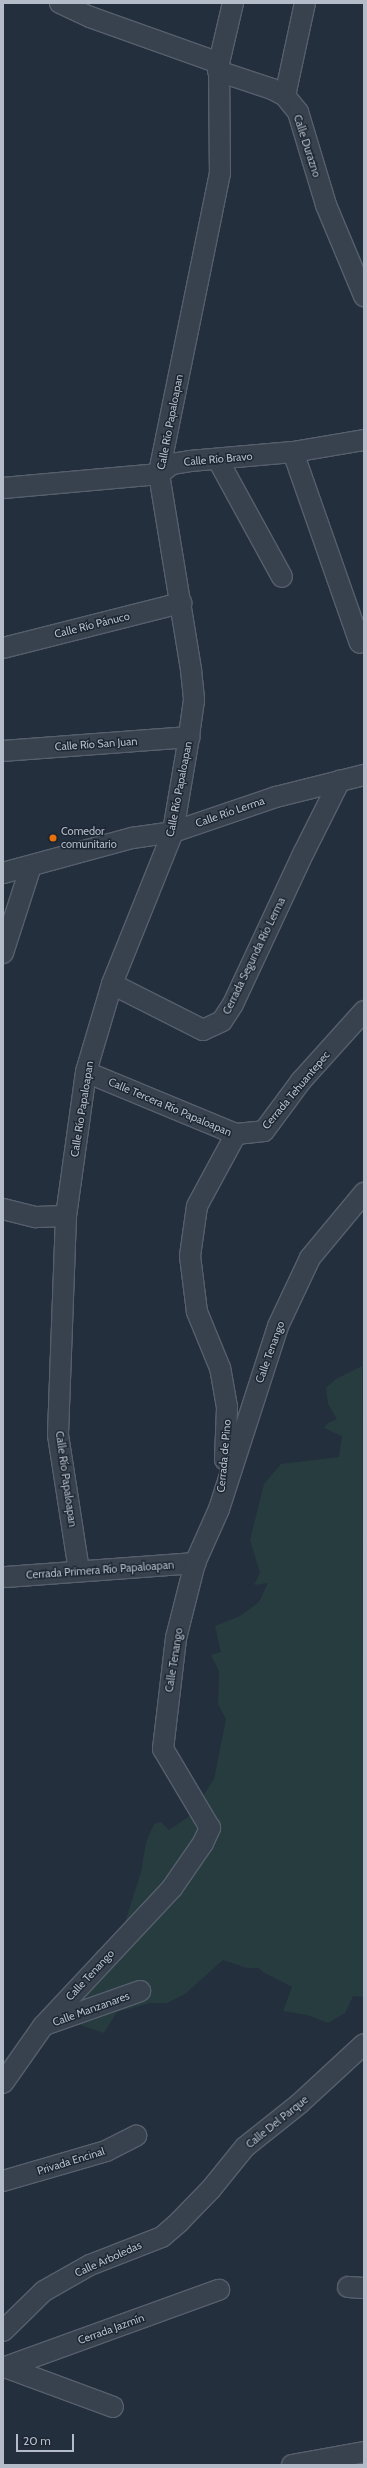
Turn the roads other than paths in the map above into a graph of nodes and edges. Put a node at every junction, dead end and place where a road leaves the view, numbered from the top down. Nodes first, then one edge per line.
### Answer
1 (233, 3) edge
2 (305, 3) edge
3 (64, 4) edge
4 (92, 10) edge
5 (219, 67) junction
6 (285, 96) junction
7 (364, 296) edge
8 (364, 440) edge
9 (292, 452) junction
10 (218, 460) junction
11 (159, 474) junction
12 (3, 488) edge
13 (282, 577) dead end
14 (180, 603) junction
15 (360, 643) dead end
16 (3, 648) edge
17 (189, 737) junction
18 (3, 751) edge
19 (364, 775) edge
20 (340, 780) junction
21 (173, 832) junction
22 (31, 866) junction
23 (3, 873) edge
24 (3, 953) edge
25 (112, 984) junction
26 (364, 1011) edge
27 (86, 1072) junction
28 (236, 1134) junction
29 (364, 1193) edge
30 (3, 1208) edge
31 (66, 1216) junction
32 (197, 1312) joint
33 (219, 1509) junction
34 (196, 1563) junction
35 (79, 1570) junction
36 (5, 1577) dead end
37 (140, 1991) dead end
38 (43, 2026) junction
39 (364, 2044) edge
40 (3, 2083) edge
41 (136, 2136) dead end
42 (3, 2181) edge
43 (179, 2222) joint
44 (219, 2290) dead end
45 (3, 2330) edge
46 (4, 2367) edge
47 (113, 2407) dead end
48 (364, 2452) edge
49 (292, 2465) edge

1 - 5 street, Calle Río Papaloapan
2 - 6 street
3 - 4 street, Calle Durazno
4 - 5 street, Calle Durazno
5 - 6 street, Calle Durazno
5 - 11 street, Calle Río Papaloapan
6 - 7 street, Calle Durazno
8 - 9 street, Calle Río Bravo
9 - 10 street, Calle Río Bravo
9 - 15 street
10 - 11 street, Calle Río Bravo
10 - 13 street
11 - 12 street, Calle Río Bravo
11 - 14 street, Calle Río Papaloapan
14 - 16 street, Calle Río Pánuco
14 - 17 street, Calle Río Papaloapan
17 - 18 street, Calle Río San Juan
17 - 21 street, Calle Río Papaloapan
19 - 20 street, Calle Río Lerma
20 - 21 street, Calle Río Lerma
20 - 25 street, Cerrada Segunda Río Lerma
21 - 22 street, Calle Río Lerma
21 - 25 street, Calle Río Papaloapan
22 - 23 street, Calle Río Lerma
22 - 24 street
25 - 27 street, Calle Río Papaloapan
26 - 28 street, Cerrada Tehuantepec
27 - 28 street, Calle Tercera Río Papaloapan
27 - 31 street, Calle Río Papaloapan
28 - 32 street, Calle Tercera Río Papaloapan
29 - 33 street, Calle Tenango
30 - 31 street
31 - 35 street, Calle Río Papaloapan
32 - 33 street, Cerrada de Pino
33 - 34 street, Calle Tenango
34 - 35 street, Cerrada Primera Río Papaloapan
34 - 38 street, Calle Tenango
35 - 36 street, Cerrada Primera Río Papaloapan
37 - 38 street, Calle Manzanares
38 - 40 street, Calle Tenango
39 - 43 street, Calle Del Parque
41 - 42 street, Privada Encinal
43 - 45 street, Calle Arboledas
44 - 46 street, Cerrada Jazmín
46 - 47 street
48 - 49 street

